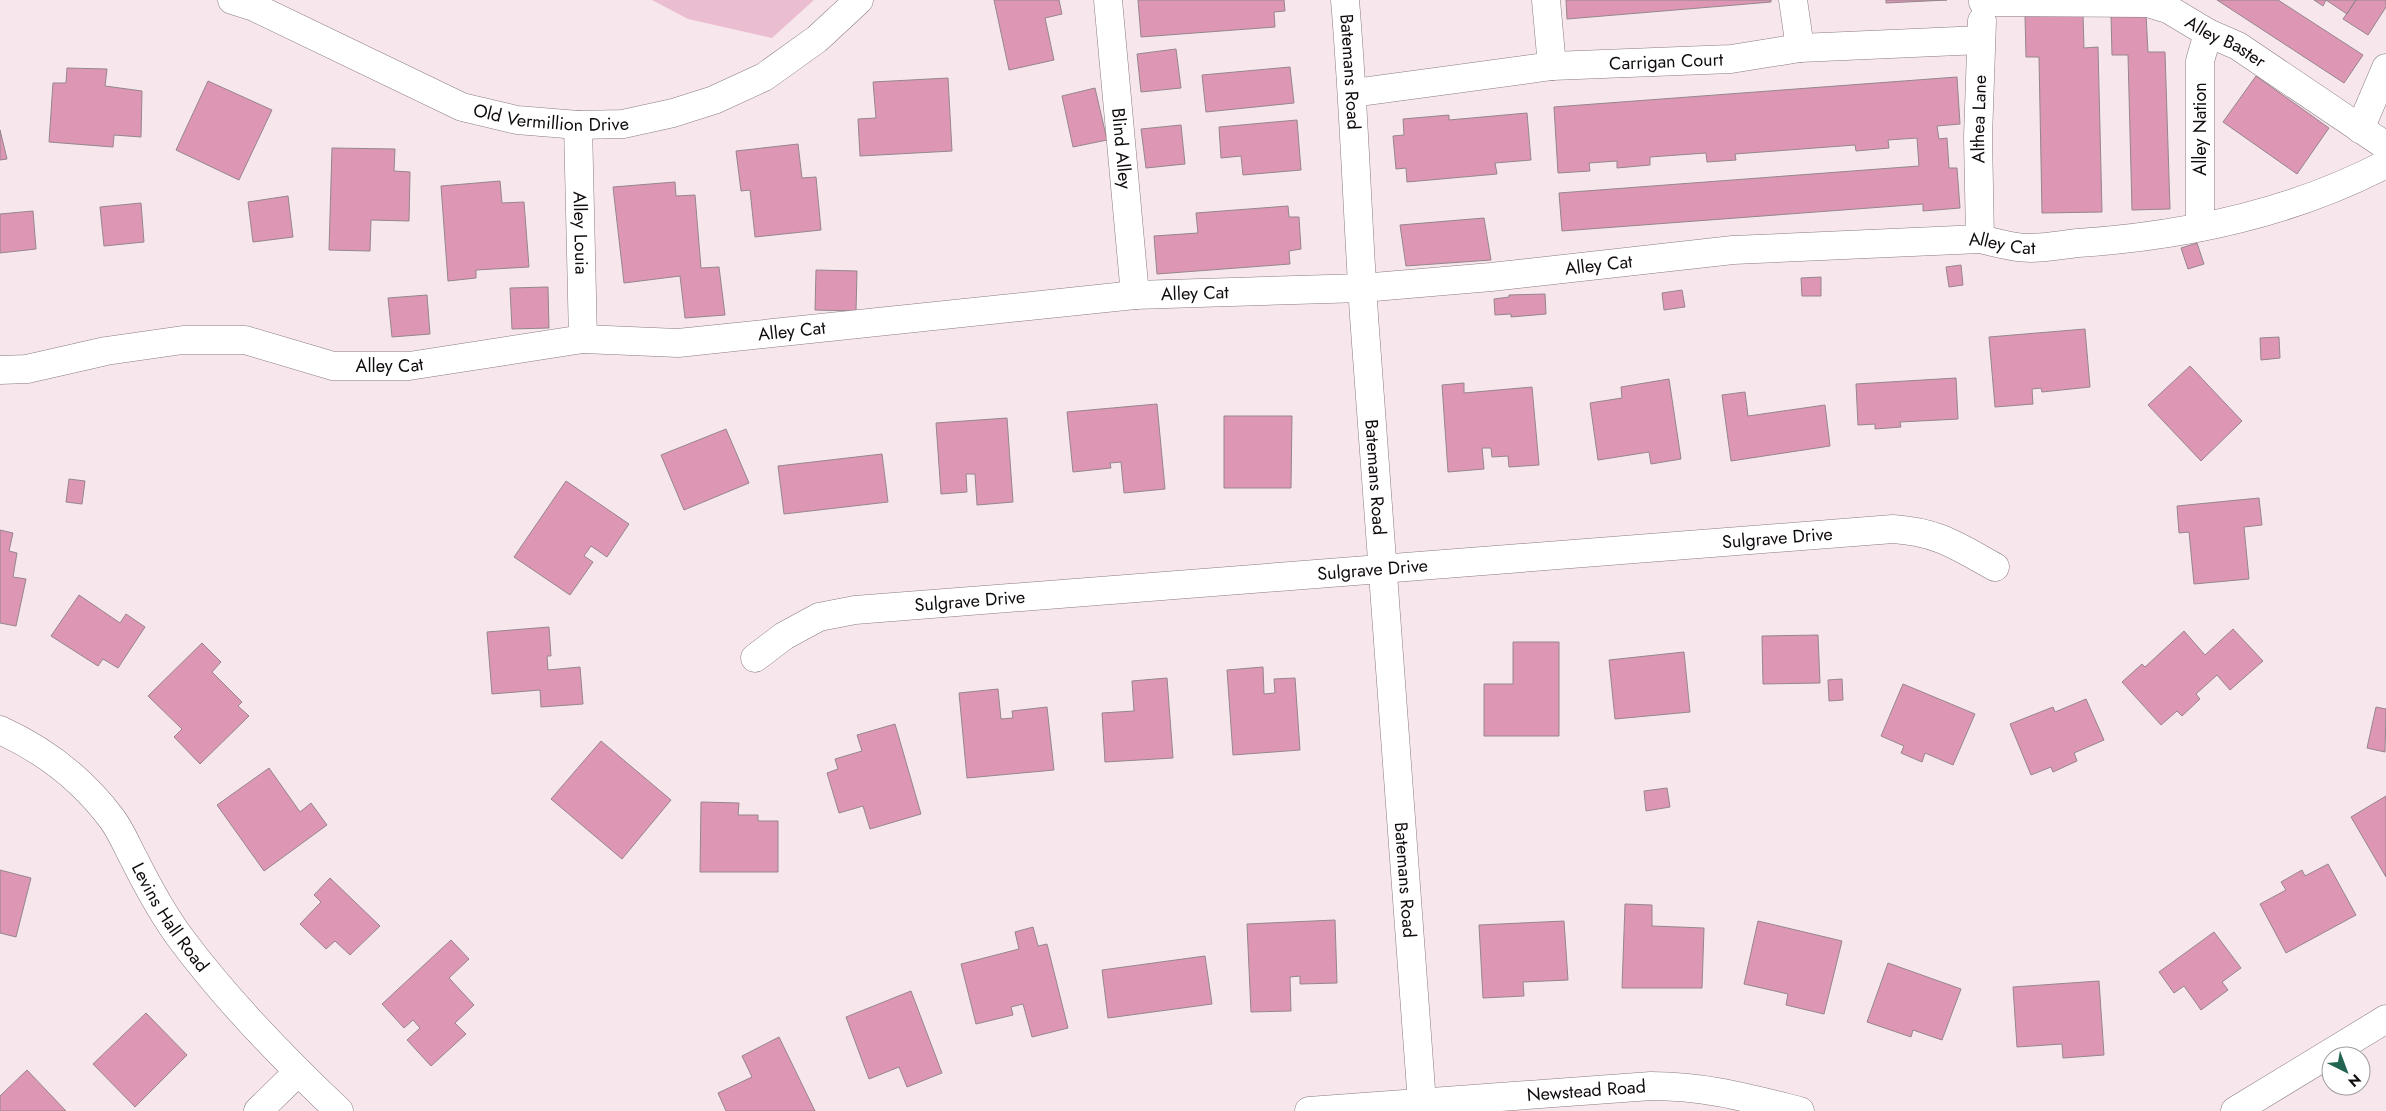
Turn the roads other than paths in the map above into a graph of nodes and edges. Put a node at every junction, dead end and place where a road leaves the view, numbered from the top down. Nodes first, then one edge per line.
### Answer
1 (232, 0) edge
2 (859, 0) edge
3 (1108, 0) edge
4 (1345, 0) edge
5 (1546, 0) edge
6 (1793, 0) edge
7 (1983, 1) edge
8 (2208, 33) junction
9 (1980, 40) junction
10 (1800, 48) junction
11 (1552, 66) junction
12 (2386, 68) edge
13 (1353, 93) junction
14 (578, 125) junction
15 (2360, 129) junction
16 (2386, 146) edge
17 (2386, 164) edge
18 (2200, 227) junction
19 (1980, 239) junction
20 (1362, 288) junction
21 (1135, 295) junction
22 (583, 339) junction
23 (0, 370) edge
24 (1996, 567) dead end
25 (1381, 568) junction
26 (755, 658) dead end
27 (0, 730) edge
28 (2386, 1018) edge
29 (298, 1072) junction
30 (1422, 1103) junction
31 (1767, 1107) edge
32 (258, 1111) edge
33 (339, 1111) edge
34 (1308, 1111) edge
35 (1800, 1111) edge
36 (2235, 1111) edge

1 - 14 street, Old Vermillion Drive
2 - 14 street, Old Vermillion Drive
3 - 21 street, Blind Alley
4 - 13 street, Batemans Road
5 - 11 street
6 - 10 street
7 - 8 street, Alley Baster
7 - 9 street, Althea Lane
8 - 15 street, Alley Baster
8 - 18 street, Alley Nation
9 - 10 street, Carrigan Court
9 - 19 street, Althea Lane
10 - 11 street, Carrigan Court
11 - 13 street, Carrigan Court
12 - 15 street
13 - 20 street, Batemans Road
14 - 22 street, Alley Louia
15 - 16 street, Alley Baster
17 - 18 street, Alley Cat
18 - 19 street, Alley Cat
19 - 20 street, Alley Cat
20 - 21 street, Alley Cat
20 - 25 street, Batemans Road
21 - 22 street, Alley Cat
22 - 23 street, Alley Cat
24 - 25 street, Sulgrave Drive
25 - 26 street, Sulgrave Drive
25 - 30 street, Batemans Road
27 - 29 street, Levins Hall Road
28 - 36 street
29 - 32 street
29 - 33 street, Levins Hall Road
30 - 31 street, Newstead Road
30 - 34 street, Newstead Road
31 - 35 street, Newstead Road

